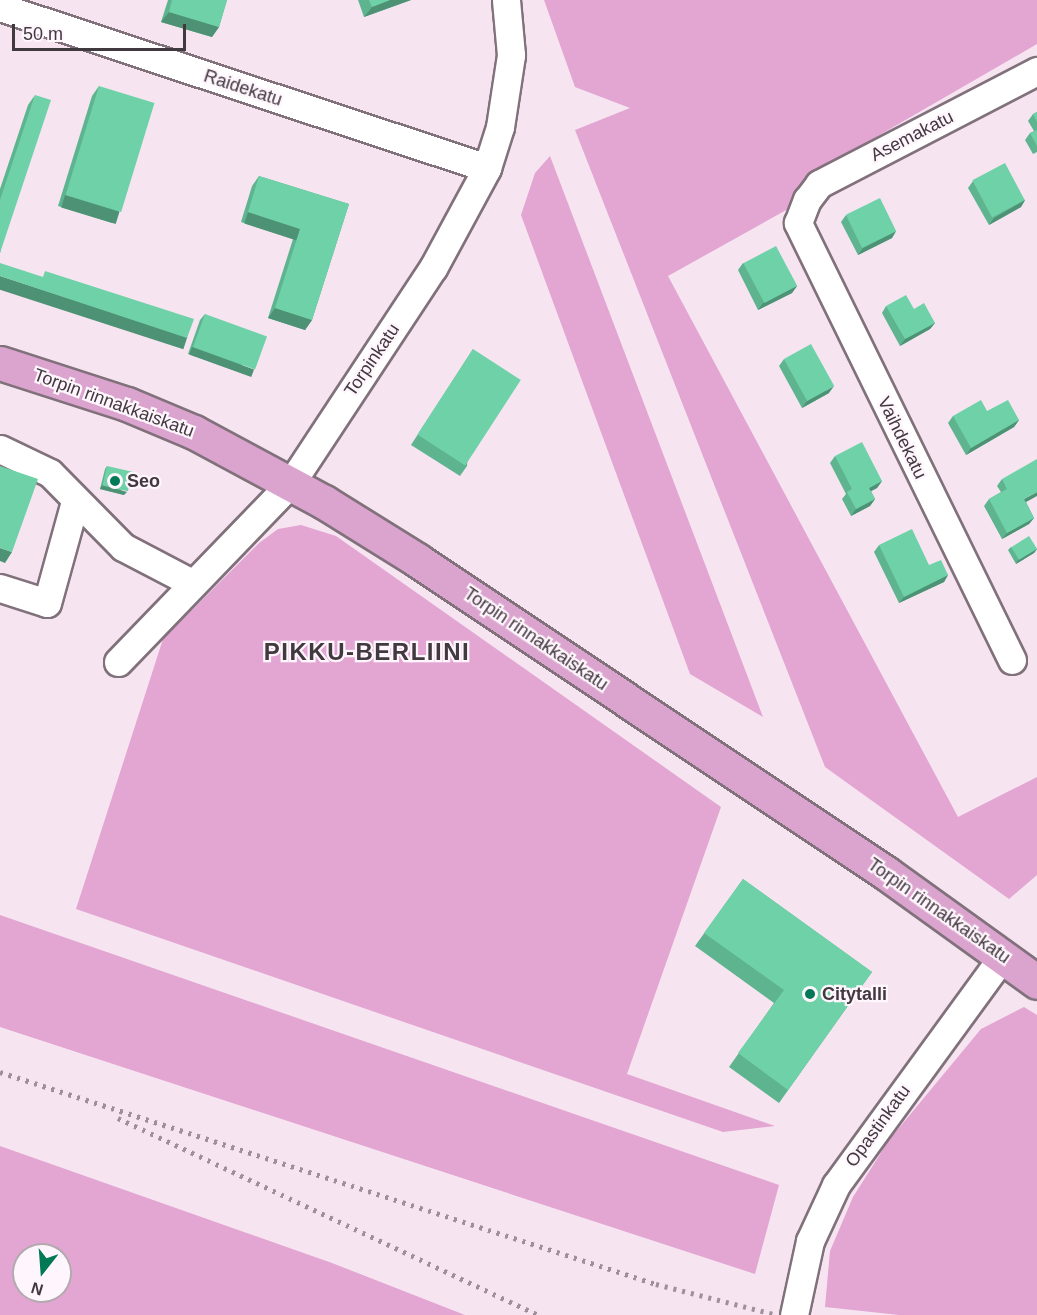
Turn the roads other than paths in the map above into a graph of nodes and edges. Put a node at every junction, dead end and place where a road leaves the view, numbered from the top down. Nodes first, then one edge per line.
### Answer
1 (506, 0) edge
2 (0, 7) edge
3 (1037, 71) edge
4 (487, 168) junction
5 (800, 214) joint
6 (0, 363) edge
7 (0, 449) edge
8 (291, 483) junction
9 (75, 501) junction
10 (192, 583) junction
11 (0, 588) edge
12 (1012, 660) dead end
13 (118, 662) dead end
14 (1024, 966) edge
15 (794, 1315) edge

1 - 4 street, Torpinkatu
2 - 4 street, Raidekatu
3 - 5 street, Asemakatu
4 - 8 street, Torpinkatu
5 - 12 street, Vaihdekatu
6 - 8 main road, Torpin rinnakkaiskatu
7 - 9 street
8 - 10 street, Torpinkatu
8 - 14 main road, Torpin rinnakkaiskatu
9 - 10 street
9 - 11 street
10 - 13 street, Torpinkatu
14 - 15 street, Opastinkatu

